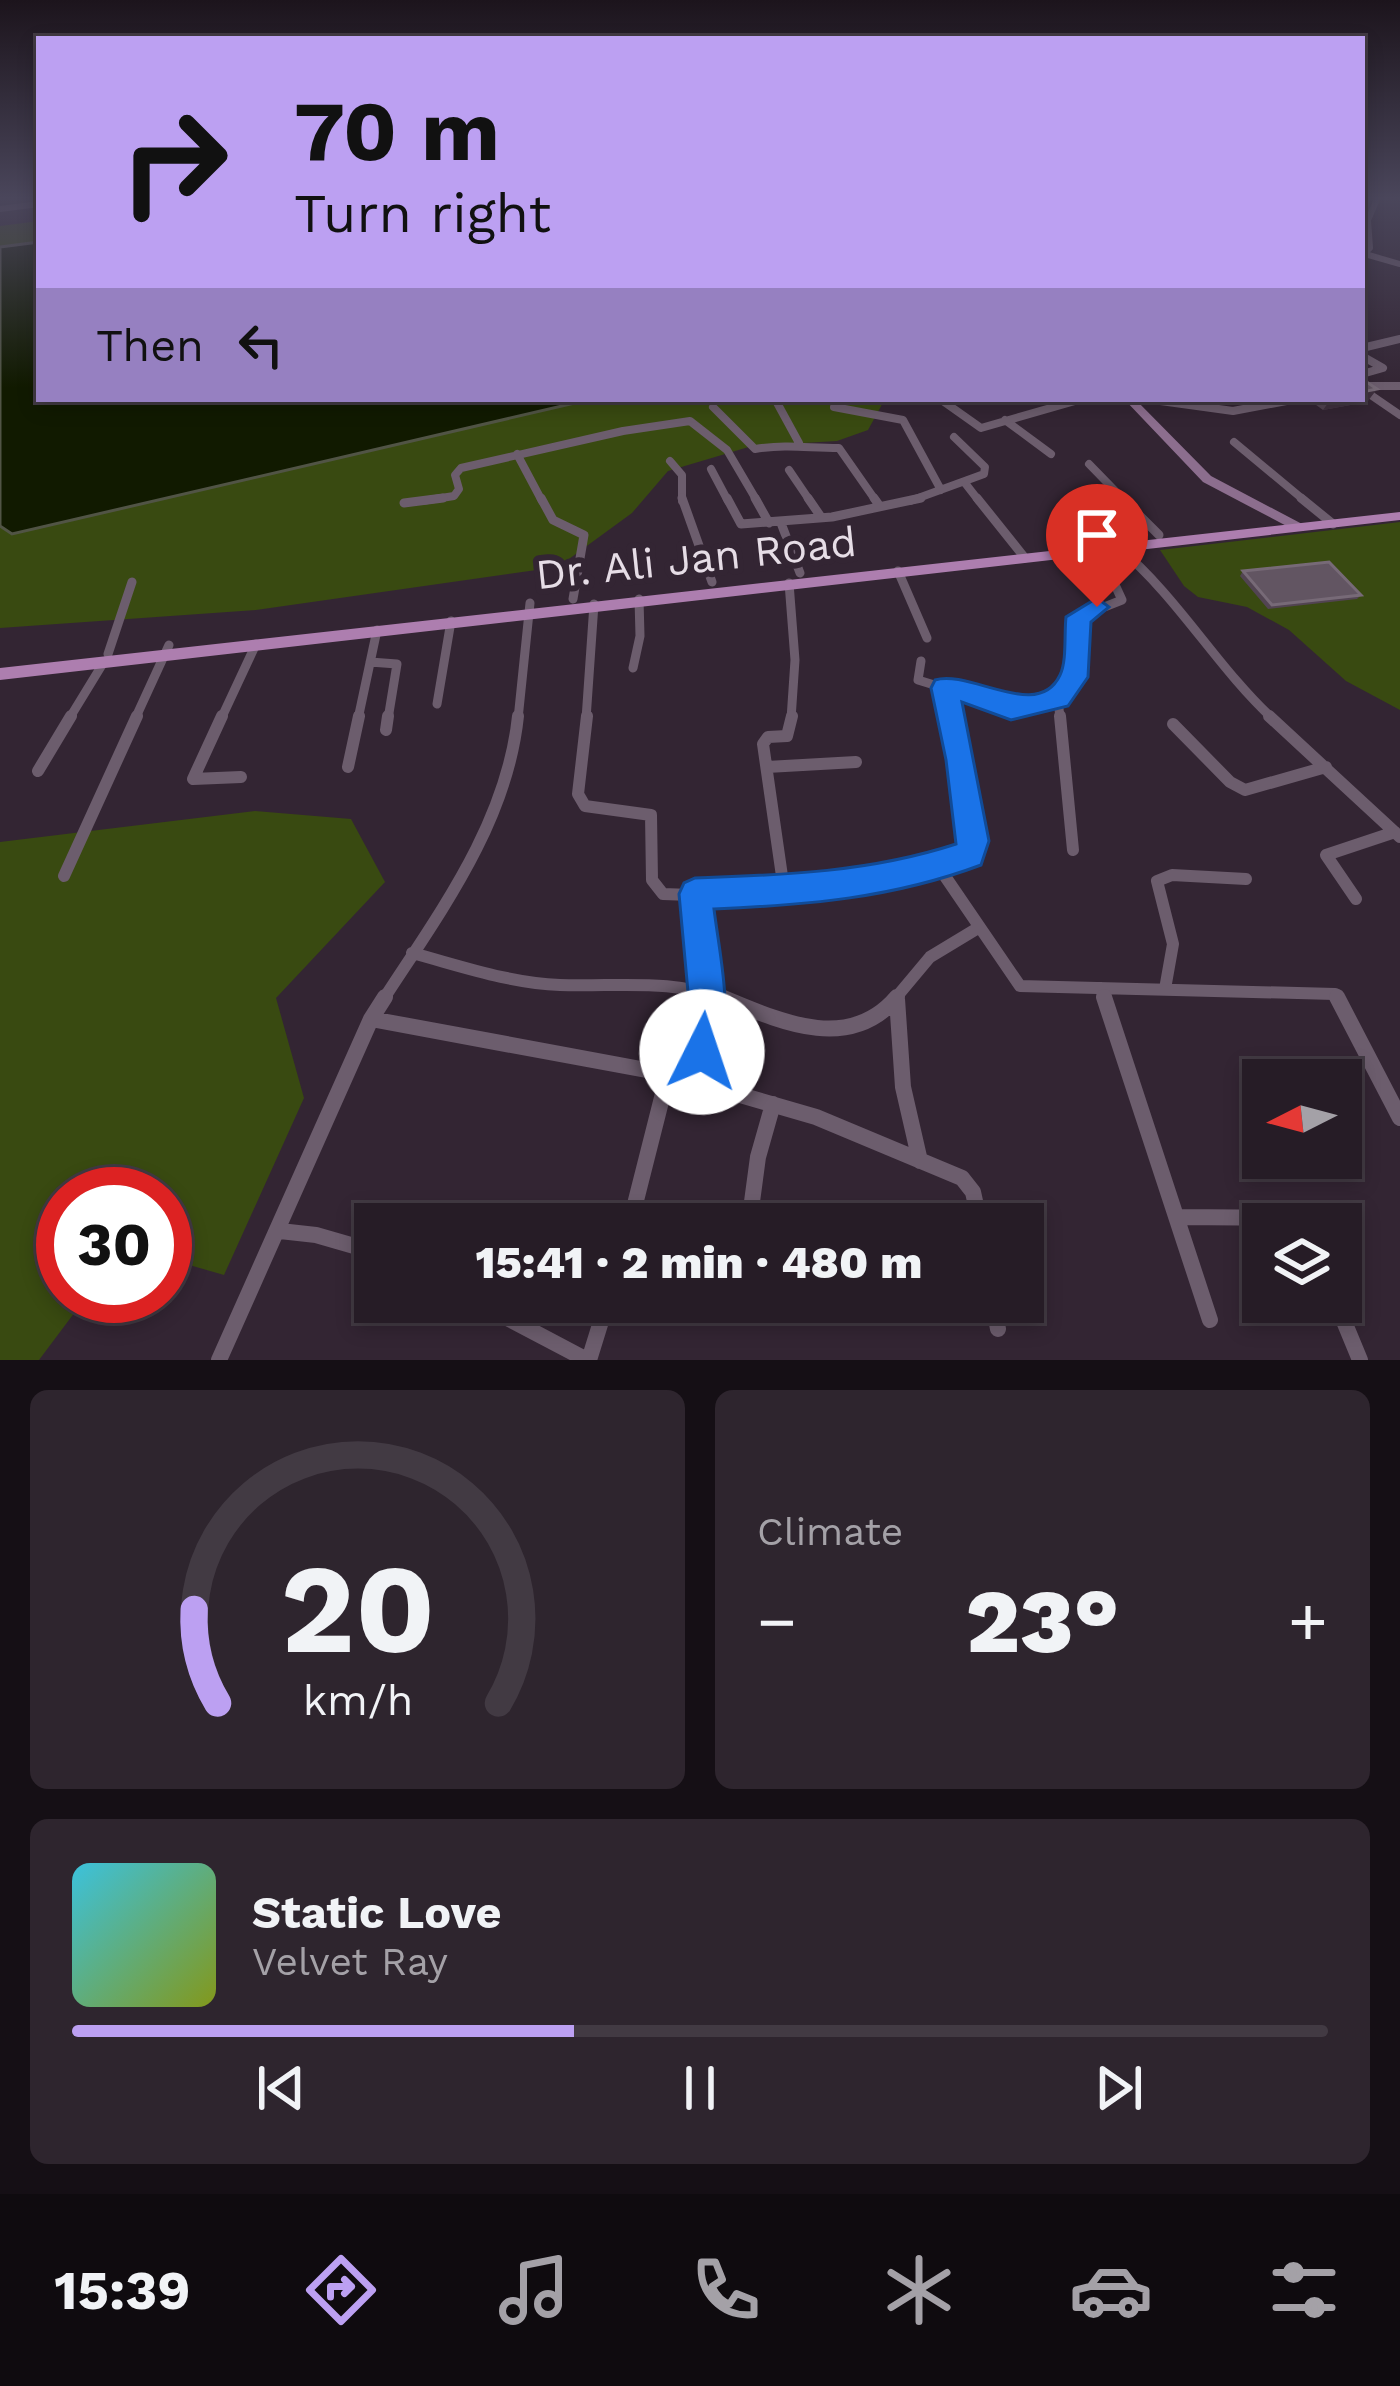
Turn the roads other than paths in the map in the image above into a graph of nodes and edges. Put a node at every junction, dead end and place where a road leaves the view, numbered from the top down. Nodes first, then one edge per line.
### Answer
1 (1400, 340) edge
2 (1365, 351) edge
3 (1365, 354) edge
4 (1365, 373) edge
5 (1400, 386) edge
6 (1365, 388) edge
7 (1365, 390) edge
8 (777, 402) edge
9 (944, 402) edge
10 (1071, 402) edge
11 (1128, 402) edge
12 (1164, 402) edge
13 (1242, 402) edge
14 (1285, 402) edge
15 (712, 407) dead end
16 (834, 407) dead end
17 (1251, 410) junction
18 (1400, 416) edge
19 (1005, 420) junction
20 (954, 437) dead end
21 (799, 442) junction
22 (1234, 442) dead end
23 (517, 454) junction
24 (1051, 454) dead end
25 (670, 461) dead end
26 (1089, 464) dead end
27 (711, 469) dead end
28 (789, 470) dead end
29 (965, 483) junction
30 (941, 490) junction
31 (404, 503) dead end
32 (879, 506) junction
33 (1400, 512) edge
34 (821, 518) junction
35 (1329, 521) junction
36 (775, 523) junction
37 (1292, 525) junction
38 (1218, 533) junction
39 (1159, 535) junction
40 (1118, 547) junction
41 (1099, 550) junction
42 (1022, 554) junction
43 (898, 572) junction
44 (794, 578) junction
45 (712, 582) junction
46 (132, 583) dead end
47 (573, 599) junction
48 (639, 599) junction
49 (602, 600) junction
50 (530, 608) junction
51 (451, 621) junction
52 (377, 630) junction
53 (282, 636) junction
54 (927, 638) dead end
55 (256, 644) junction
56 (167, 651) junction
57 (105, 659) junction
58 (370, 662) junction
59 (921, 662) dead end
60 (0, 663) edge
61 (49, 666) junction
62 (633, 668) dead end
63 (0, 674) edge
64 (944, 688) junction
65 (1058, 698) junction
66 (437, 704) dead end
67 (1173, 724) dead end
68 (386, 730) dead end
69 (856, 762) dead end
70 (348, 767) dead end
71 (767, 767) junction
72 (1326, 767) junction
73 (38, 771) dead end
74 (241, 777) dead end
75 (1398, 834) edge
76 (1073, 850) dead end
77 (938, 866) junction
78 (64, 876) dead end
79 (1246, 879) dead end
80 (784, 890) junction
81 (695, 894) junction
82 (1356, 899) dead end
83 (978, 928) junction
84 (412, 953) junction
85 (1101, 988) junction
86 (1165, 989) junction
87 (706, 992) junction
88 (897, 999) junction
89 (370, 1019) junction
90 (668, 1074) junction
91 (699, 1084) junction
92 (773, 1104) junction
93 (1400, 1118) edge
94 (920, 1162) junction
95 (635, 1203) edge
96 (752, 1203) edge
97 (975, 1203) edge
98 (1178, 1217) junction
99 (1242, 1218) edge
100 (280, 1231) junction
101 (354, 1246) edge
102 (1210, 1320) dead end
103 (518, 1323) edge
104 (600, 1323) edge
105 (997, 1323) edge
106 (1345, 1323) edge
107 (998, 1329) dead end
108 (219, 1360) edge
109 (588, 1360) edge
110 (1360, 1360) edge

1 - 2 street
3 - 4 street
5 - 6 street
7 - 18 street
8 - 21 street
9 - 19 street
10 - 19 street
11 - 37 main road
12 - 17 street
13 - 17 street
14 - 17 street
15 - 21 street
16 - 30 street
19 - 24 street
20 - 29 street
21 - 32 street
22 - 35 street
23 - 31 street
23 - 36 street
23 - 47 street
25 - 45 street
26 - 39 street
27 - 36 street
28 - 34 street
29 - 30 street
29 - 42 street
30 - 32 street
32 - 34 street
33 - 35 main road, Dr. Ali Jan Road
34 - 36 street
35 - 37 main road, Dr. Ali Jan Road
36 - 44 street
37 - 38 main road, Dr. Ali Jan Road
38 - 39 main road, Dr. Ali Jan Road
38 - 40 main road, Dr. Ali Jan Road
39 - 42 main road, Dr. Ali Jan Road
40 - 41 main road, Dr. Ali Jan Road
40 - 72 street
41 - 42 main road, Dr. Ali Jan Road
41 - 65 street
42 - 43 main road, Dr. Ali Jan Road
42 - 44 main road, Dr. Ali Jan Road
43 - 44 main road, Dr. Ali Jan Road
43 - 54 street
44 - 45 main road, Dr. Ali Jan Road
44 - 48 main road, Dr. Ali Jan Road
44 - 71 street
45 - 49 main road, Dr. Ali Jan Road
46 - 57 street
47 - 49 main road, Dr. Ali Jan Road
47 - 50 main road, Dr. Ali Jan Road
48 - 49 main road, Dr. Ali Jan Road
48 - 62 street
49 - 50 main road, Dr. Ali Jan Road
49 - 81 street
50 - 51 main road, Dr. Ali Jan Road
50 - 53 main road, Dr. Ali Jan Road
50 - 84 street
51 - 52 main road, Dr. Ali Jan Road
51 - 66 street
52 - 53 main road, Dr. Ali Jan Road
52 - 58 street
53 - 55 main road, Dr. Ali Jan Road
53 - 56 main road, Dr. Ali Jan Road
55 - 56 main road, Dr. Ali Jan Road
55 - 74 street
56 - 57 main road, Dr. Ali Jan Road
56 - 78 street
57 - 61 main road, Dr. Ali Jan Road
57 - 73 street
58 - 68 street
58 - 70 street
59 - 64 street
60 - 61 main road, Dr. Ali Jan Road
61 - 63 main road, Dr. Ali Jan Road
64 - 65 street
64 - 77 street
65 - 76 street
67 - 72 street
69 - 71 street
71 - 80 street
72 - 75 street
75 - 82 street
77 - 80 street
77 - 83 street
79 - 86 street
80 - 81 street
81 - 87 street
83 - 85 street
83 - 88 street
84 - 87 street
84 - 89 street
85 - 86 street
85 - 98 street
86 - 93 street
87 - 88 street
87 - 91 street
88 - 94 street
89 - 90 street
89 - 100 street
90 - 91 street
90 - 95 street
91 - 92 street
92 - 94 street
92 - 96 street
94 - 97 street
98 - 99 street
98 - 102 street
100 - 101 street
100 - 108 street
103 - 109 street
104 - 109 street
105 - 107 street
106 - 110 street

